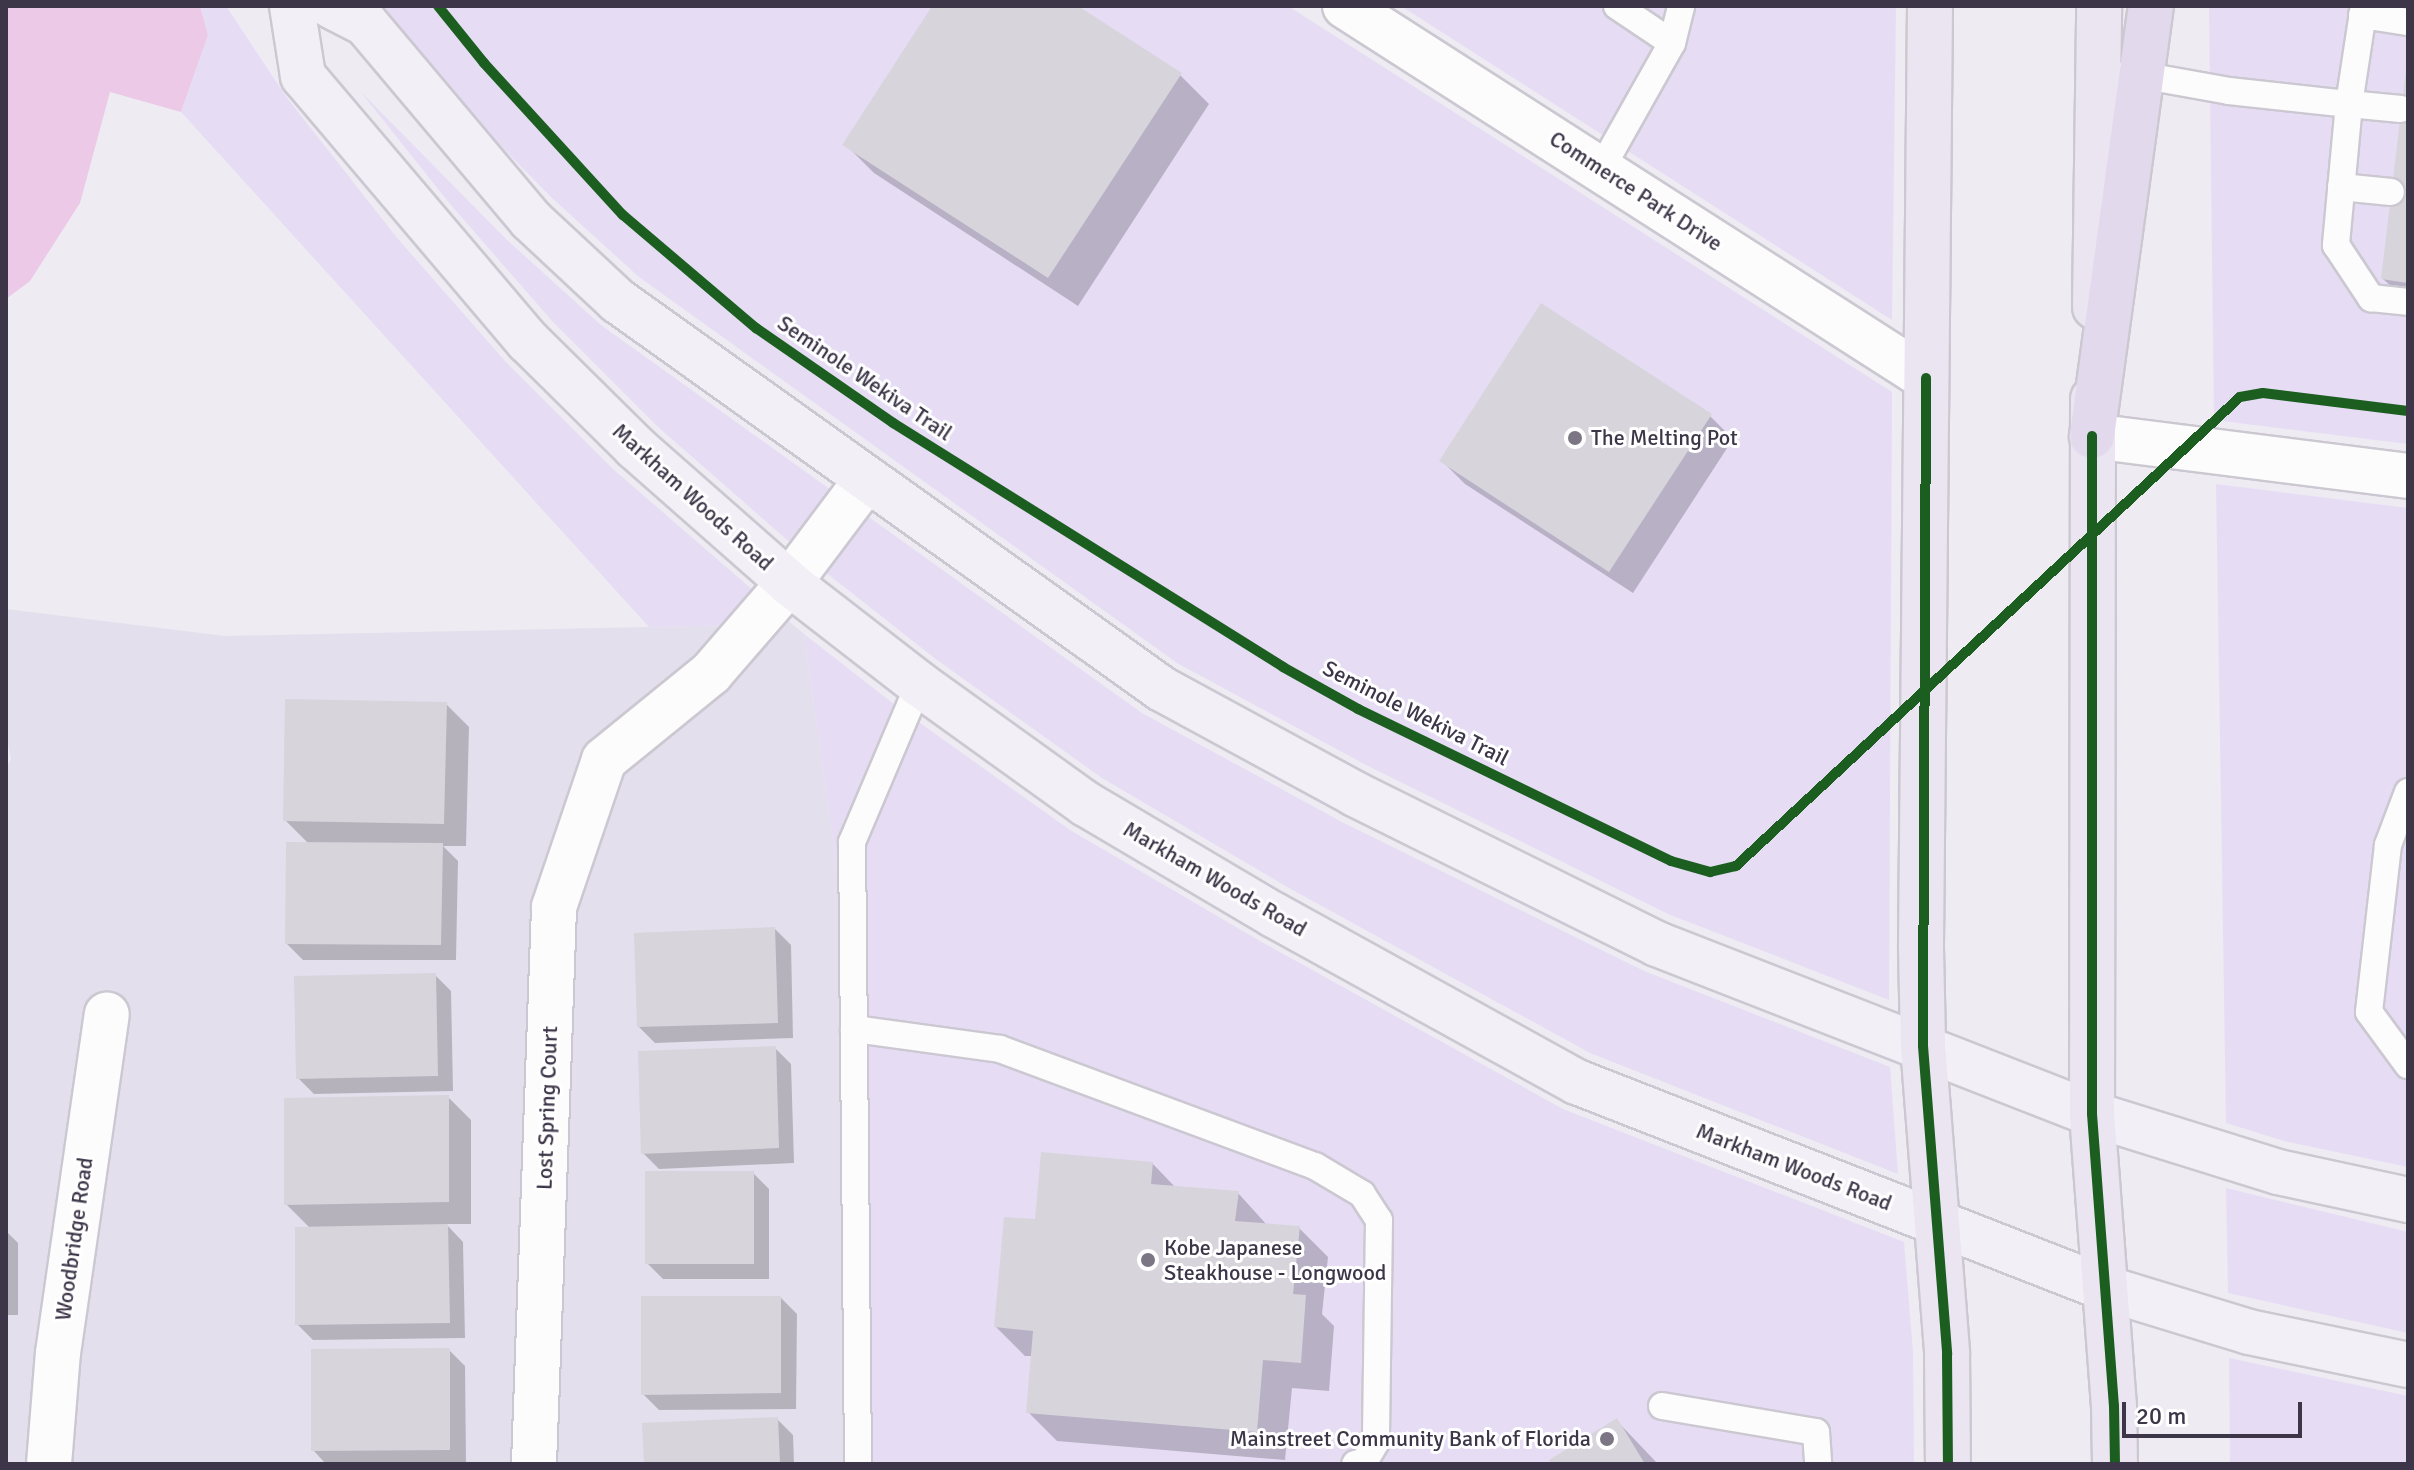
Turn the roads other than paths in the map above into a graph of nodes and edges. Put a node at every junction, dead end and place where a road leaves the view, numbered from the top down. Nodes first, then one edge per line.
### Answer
1 (292, 6) edge
2 (331, 6) edge
3 (1345, 6) edge
4 (1617, 6) edge
5 (1681, 6) edge
6 (1930, 6) edge
7 (2099, 6) edge
8 (2151, 6) edge
9 (2363, 11) edge
10 (2408, 22) edge
11 (1672, 43) junction
12 (2099, 66) junction
13 (2143, 77) junction
14 (2349, 104) junction
15 (2401, 109) dead end
16 (1601, 169) junction
17 (2341, 187) junction
18 (2391, 192) dead end
19 (2408, 302) edge
20 (1926, 378) junction
21 (2092, 436) junction
22 (2408, 476) edge
23 (867, 479) junction
24 (789, 583) junction
25 (919, 684) junction
26 (2408, 792) edge
27 (107, 1015) dead end
28 (854, 1029) junction
29 (1923, 1046) junction
30 (2408, 1065) edge
31 (2092, 1114) junction
32 (2408, 1200) edge
33 (1935, 1222) junction
34 (2102, 1287) junction
35 (2408, 1365) edge
36 (1662, 1406) dead end
37 (49, 1464) edge
38 (534, 1464) edge
39 (858, 1464) edge
40 (1355, 1464) edge
41 (1818, 1464) edge
42 (1948, 1464) edge
43 (2115, 1464) edge

1 - 24 main road, Markham Woods Road
2 - 23 main road
3 - 16 street, Commerce Park Drive
4 - 11 lane
5 - 11 lane
6 - 20 main road
7 - 12 main road
8 - 13 highway
9 - 10 lane
9 - 14 lane
11 - 16 lane
12 - 13 lane
12 - 21 main road
13 - 14 lane
13 - 21 highway
14 - 15 lane
14 - 17 lane
16 - 20 street, Commerce Park Drive
17 - 18 lane
17 - 19 lane
20 - 29 main road
21 - 22 street
21 - 31 main road
23 - 24 street
23 - 29 main road
24 - 25 main road, Markham Woods Road
24 - 38 street, Lost Spring Court
25 - 28 lane
25 - 33 main road, Markham Woods Road
26 - 30 lane
27 - 37 street, Woodbridge Road
28 - 39 lane
28 - 40 lane
29 - 31 main road
29 - 33 main road
31 - 32 main road
31 - 34 main road
33 - 34 main road, Markham Woods Road
33 - 42 main road
34 - 35 main road, Markham Woods Road
34 - 43 main road
36 - 41 lane

